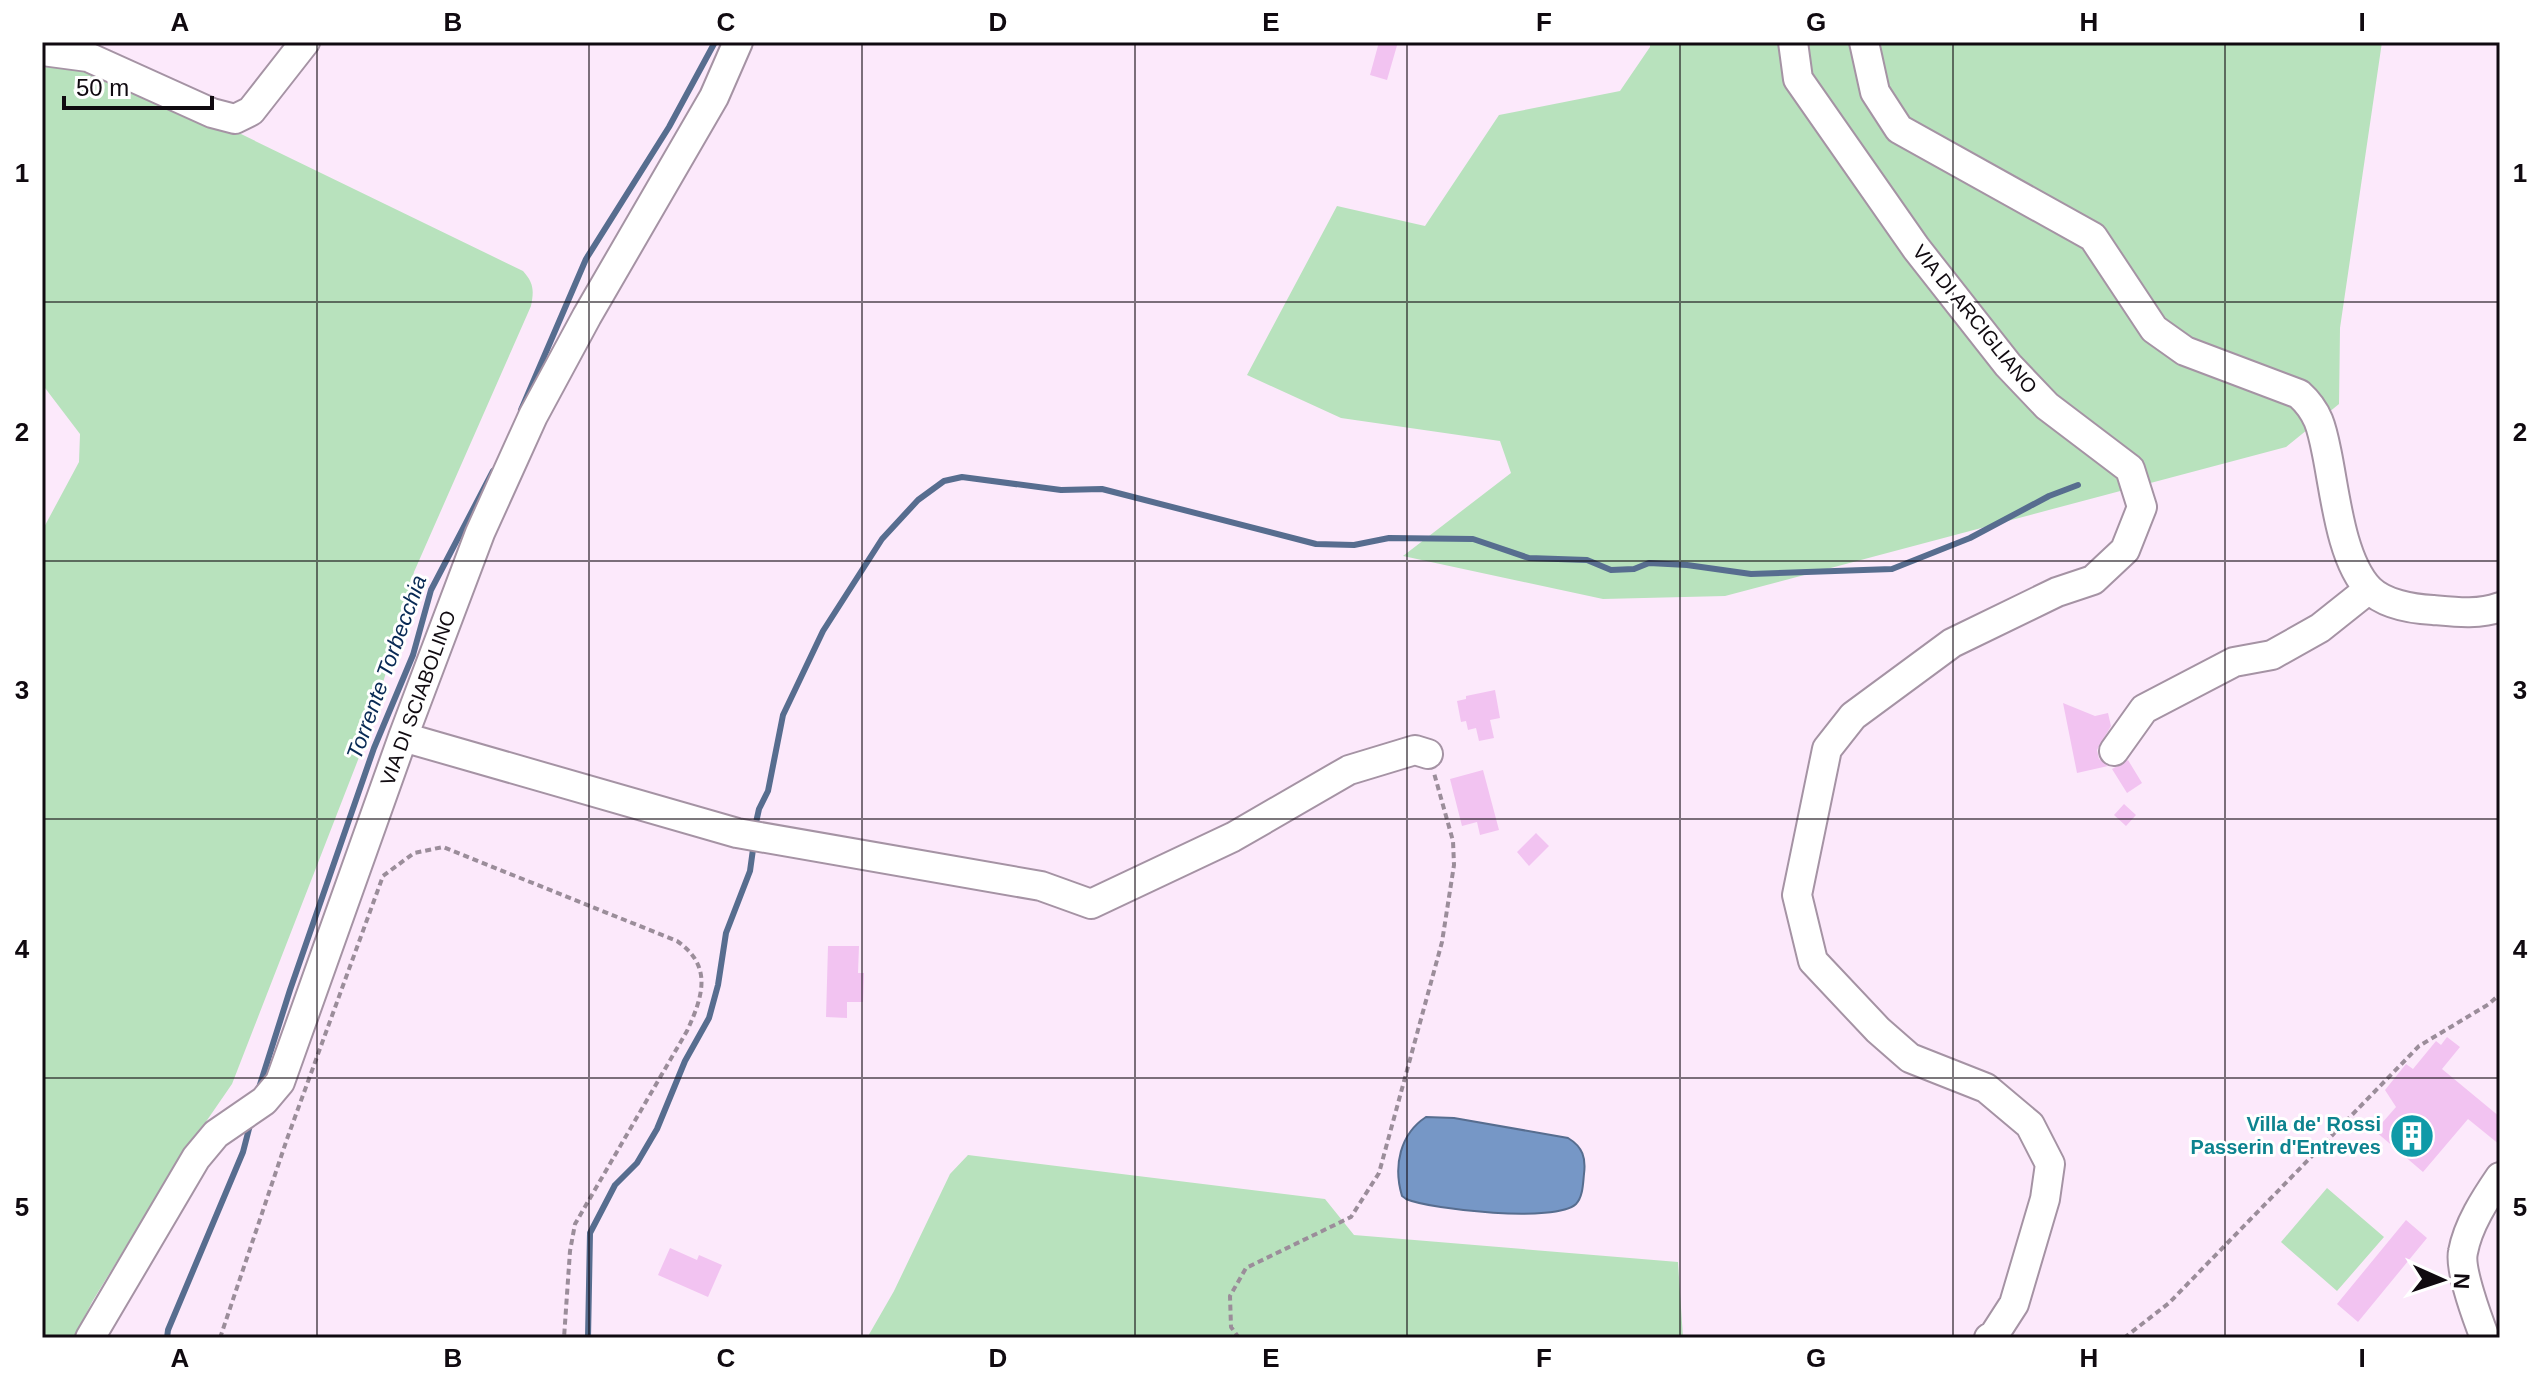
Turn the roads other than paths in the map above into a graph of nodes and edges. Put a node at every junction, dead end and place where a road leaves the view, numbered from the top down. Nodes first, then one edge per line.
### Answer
1 (305, 42) edge
2 (738, 42) edge
3 (1793, 42) edge
4 (1864, 42) edge
5 (45, 49) edge
6 (2369, 589) junction
7 (2500, 607) edge
8 (403, 737) junction
9 (2114, 751) dead end
10 (1428, 754) road end
11 (2500, 1177) edge
12 (90, 1338) edge
13 (1989, 1338) edge
14 (2485, 1338) edge

1 - 5 street
2 - 8 street, VIA DI SCIABOLINO
3 - 13 street, VIA DI ARCIGLIANO
4 - 6 street
6 - 7 street
6 - 9 street
8 - 10 street
8 - 12 street, VIA DI SCIABOLINO
11 - 14 street

